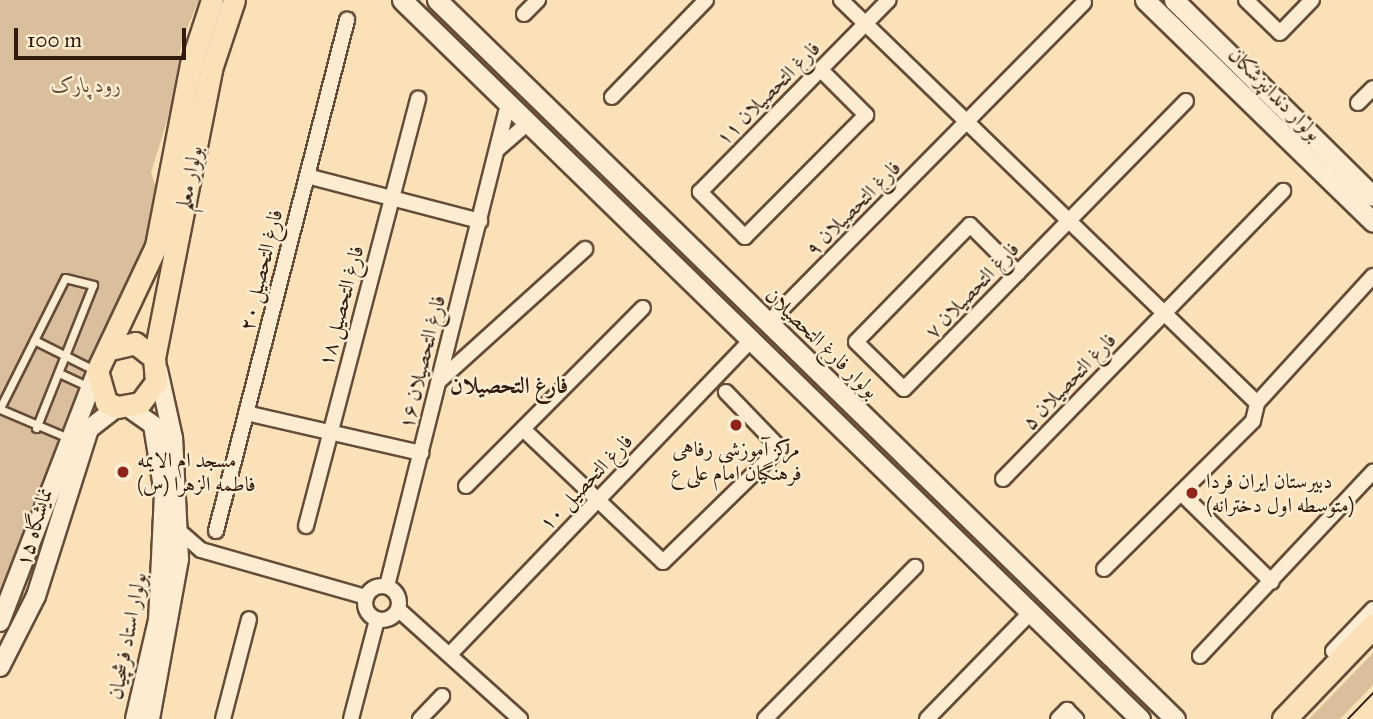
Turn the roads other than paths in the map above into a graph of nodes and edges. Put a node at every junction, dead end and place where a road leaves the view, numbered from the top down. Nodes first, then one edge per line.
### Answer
1 (212, 0) edge
2 (234, 0) edge
3 (402, 0) edge
4 (437, 0) edge
5 (538, 0) edge
6 (706, 0) edge
7 (841, 0) edge
8 (889, 0) edge
9 (1145, 0) edge
10 (1174, 0) edge
11 (1246, 0) edge
12 (1312, 0) edge
13 (1084, 2) dead end
14 (524, 14) dead end
15 (347, 20) dead end
16 (866, 24) junction
17 (821, 70) junction
18 (1373, 88) edge
19 (612, 97) dead end
20 (418, 98) dead end
21 (1186, 101) dead end
22 (1358, 103) dead end
23 (508, 104) junction
24 (968, 123) junction
25 (528, 124) junction
26 (498, 149) junction
27 (307, 176) junction
28 (1283, 191) dead end
29 (1373, 196) edge
30 (391, 198) junction
31 (480, 221) junction
32 (1069, 221) junction
33 (1373, 222) edge
34 (585, 249) dead end
35 (1018, 273) junction
36 (1373, 276) edge
37 (643, 308) dead end
38 (1164, 313) junction
39 (768, 323) junction
40 (34, 340) junction
41 (750, 341) junction
42 (110, 349) junction
43 (66, 356) junction
44 (156, 364) junction
45 (59, 373) junction
46 (93, 379) junction
47 (439, 381) junction
48 (726, 393) dead end
49 (1257, 403) junction
50 (123, 407) junction
51 (0, 409) edge
52 (246, 413) junction
53 (36, 428) junction
54 (523, 429) junction
55 (330, 434) junction
56 (66, 438) junction
57 (421, 453) junction
58 (1003, 479) dead end
59 (1371, 480) edge
60 (466, 486) dead end
61 (1181, 493) junction
62 (598, 500) junction
63 (306, 526) dead end
64 (178, 530) junction
65 (216, 531) dead end
66 (201, 550) junction
67 (179, 559) junction
68 (915, 567) dead end
69 (1104, 569) dead end
70 (1272, 582) junction
71 (387, 586) junction
72 (366, 597) junction
73 (1373, 609) edge
74 (399, 610) junction
75 (1032, 611) junction
76 (249, 619) dead end
77 (377, 620) junction
78 (0, 622) edge
79 (1373, 626) edge
80 (452, 652) junction
81 (1200, 656) dead end
82 (1331, 662) junction
83 (0, 667) edge
84 (442, 696) dead end
85 (1282, 717) edge
86 (135, 719) edge
87 (150, 719) edge
88 (223, 719) edge
89 (351, 719) edge
90 (420, 719) edge
91 (520, 719) edge
92 (765, 719) edge
93 (927, 719) edge
94 (1140, 719) edge
95 (1175, 719) edge

1 - 42 main road, بولوار معلم
2 - 44 main road, بولوار معلم
3 - 23 main road
4 - 39 main road, بولوار فارغ التحصیلان
5 - 14 street
6 - 19 street
7 - 16 street
8 - 16 street, فارغ التحصیلان ۱۱
9 - 33 main road, بولوار دندانپزشکان
10 - 29 main road, بولوار دندانپزشکان
11 - 12 street
13 - 24 street, فارغ التحصیلان ۹
15 - 27 street, فارغ التحصیل ۲۰
16 - 17 street, فارغ التحصیلان ۱۱
16 - 24 street
17 - 17 street, فارغ التحصیلان ۱۱
18 - 22 street
20 - 30 street, فارغ التحصیل ۱۸
21 - 32 street, فارغ التحصیلان ۷
23 - 25 main road
23 - 26 street, فارغ التحصیلان ۱۶
24 - 32 street
24 - 39 street, فارغ التحصیلان ۹
25 - 26 street
25 - 41 main road
26 - 31 street, فارغ التحصیلان ۱۶
27 - 30 street
27 - 52 street, فارغ التحصیل ۲۰
28 - 38 street, فارغ التحصیلان ۵
30 - 31 street
30 - 55 street, فارغ التحصیل ۱۸
31 - 47 street, فارغ التحصیلان ۱۶
32 - 35 street, فارغ التحصیلان ۷
32 - 38 street
34 - 47 street
35 - 35 street, فارغ التحصیلان ۷
36 - 49 street
37 - 54 street
38 - 49 street
38 - 58 street, فارغ التحصیلان ۵
39 - 41 main road
39 - 95 main road, بولوار فارغ التحصیلان
40 - 43 lane
40 - 43 lane
40 - 51 lane
41 - 62 street, فارغ التحصیل ۱۰
41 - 75 main road
42 - 44 main road
42 - 46 main road
43 - 45 lane
43 - 46 lane
44 - 50 main road
44 - 64 street, بولوار استاد فرشچیان
45 - 46 lane
45 - 53 lane
46 - 50 main road
46 - 56 street, نمایشگاه ۱۵
47 - 57 street, فارغ التحصیلان ۱۶
48 - 62 street
49 - 61 street
50 - 83 street, نمایشگاه ۱۵
50 - 86 street, بولوار استاد فرشچیان
51 - 53 lane
52 - 55 street
52 - 65 street, فارغ التحصیل ۲۰
53 - 56 lane
54 - 60 street
54 - 62 street
55 - 57 street
55 - 63 street, فارغ التحصیل ۱۸
56 - 78 street, نمایشگاه ۱۵
57 - 71 street, فارغ التحصیلان ۱۶
59 - 70 street
61 - 69 street
61 - 70 street
62 - 80 street, فارغ التحصیل ۱۰
64 - 66 street
64 - 67 street, بولوار استاد فرشچیان
66 - 67 street
66 - 72 street
67 - 87 street, بولوار استاد فرشچیان
68 - 92 street
70 - 81 street
71 - 72 street
71 - 74 street
72 - 77 street
73 - 82 street
74 - 77 street
74 - 80 street
75 - 93 street
75 - 94 main road
76 - 88 street
77 - 89 street
79 - 82 highway
80 - 91 street
82 - 85 highway
84 - 90 street

